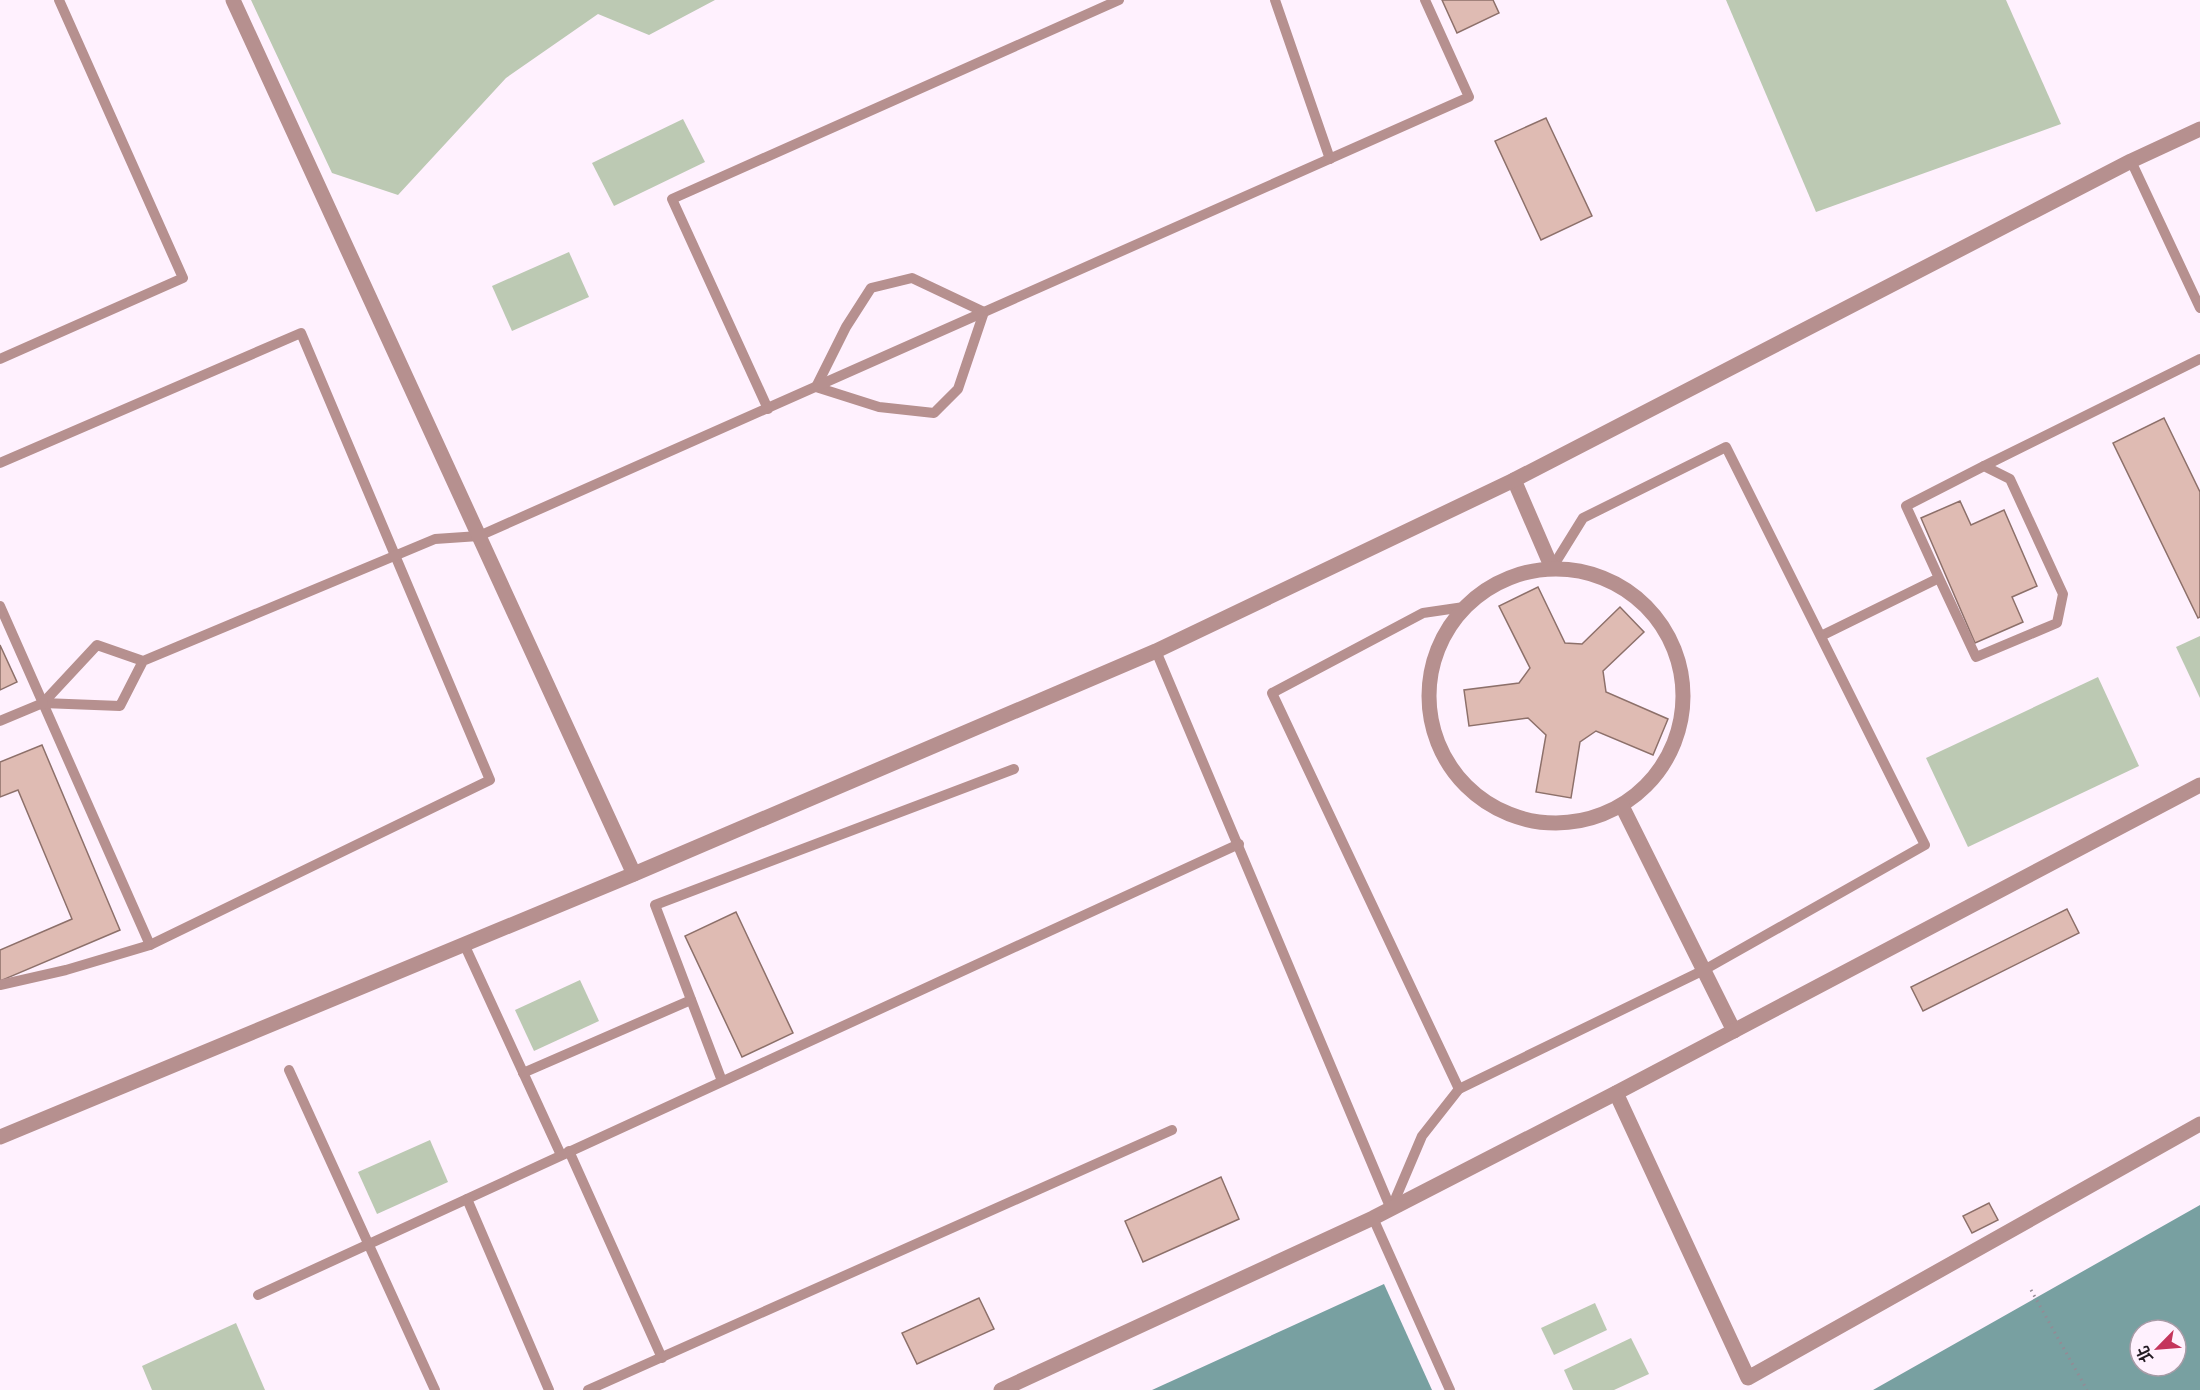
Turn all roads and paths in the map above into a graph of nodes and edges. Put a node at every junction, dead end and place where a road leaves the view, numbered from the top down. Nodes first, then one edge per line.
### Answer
1 (59, 0) edge
2 (232, 0) edge
3 (1119, 0) edge
4 (1275, 0) edge
5 (1425, 0) edge
6 (2200, 129) edge
7 (1330, 159) junction
8 (2131, 161) junction
9 (2200, 308) edge
10 (984, 312) junction
11 (0, 359) edge
12 (2200, 359) edge
13 (816, 387) junction
14 (768, 409) junction
15 (0, 463) edge
16 (1984, 466) junction
17 (1514, 480) junction
18 (479, 536) junction
19 (396, 555) junction
20 (1552, 568) junction
21 (1939, 578) junction
22 (0, 606) edge
23 (1464, 607) junction
24 (1821, 636) junction
25 (1156, 651) junction
26 (143, 661) junction
27 (42, 703) junction
28 (0, 721) edge
29 (1014, 769) dead end
30 (2200, 785) edge
31 (1623, 806) junction
32 (1239, 844) junction
33 (634, 874) junction
34 (464, 944) junction
35 (150, 945) junction
36 (1704, 970) junction
37 (0, 985) edge
38 (691, 1000) junction
39 (1734, 1031) junction
40 (289, 1070) dead end
41 (524, 1072) junction
42 (722, 1081) junction
43 (1459, 1089) junction
44 (1616, 1093) junction
45 (2200, 1124) edge
46 (1172, 1130) dead end
47 (0, 1137) edge
48 (565, 1153) junction
49 (466, 1199) junction
50 (1391, 1209) junction
51 (1373, 1218) junction
52 (368, 1244) junction
53 (2031, 1290) dead end
54 (258, 1294) dead end
55 (662, 1358) junction
56 (1746, 1384) edge
57 (435, 1390) edge
58 (549, 1390) edge
59 (588, 1390) edge
60 (1001, 1390) edge
61 (1450, 1390) edge
62 (2087, 1390) edge

1 - 11 lane
2 - 18 street
3 - 14 lane
4 - 7 lane
5 - 7 lane
6 - 8 street
7 - 10 lane
8 - 9 lane
8 - 17 street
10 - 13 lane
10 - 13 lane
10 - 13 lane
12 - 16 lane
13 - 14 lane
14 - 18 lane
15 - 19 lane
16 - 21 lane
16 - 21 lane
17 - 20 street
17 - 25 street
18 - 19 lane
18 - 33 street
19 - 26 lane
19 - 35 lane
20 - 23 street
20 - 24 lane
20 - 31 street
21 - 24 lane
22 - 27 lane
23 - 31 street
23 - 43 lane
24 - 36 lane
25 - 32 lane
25 - 33 street
26 - 27 lane
26 - 27 lane
27 - 28 lane
27 - 35 lane
29 - 38 lane
30 - 39 street
31 - 36 street
32 - 42 lane
32 - 50 lane
33 - 34 street
34 - 41 lane
34 - 47 street
35 - 37 lane
36 - 39 street
36 - 43 lane
38 - 41 lane
38 - 42 lane
39 - 44 street
40 - 52 lane
41 - 48 lane
42 - 48 lane
43 - 50 lane
44 - 50 street
44 - 56 street
45 - 56 street
46 - 55 lane
48 - 49 lane
48 - 55 lane
49 - 52 lane
49 - 58 lane
50 - 51 street
51 - 60 street
51 - 61 lane
52 - 54 lane
52 - 57 lane
53 - 62 path
55 - 59 lane

